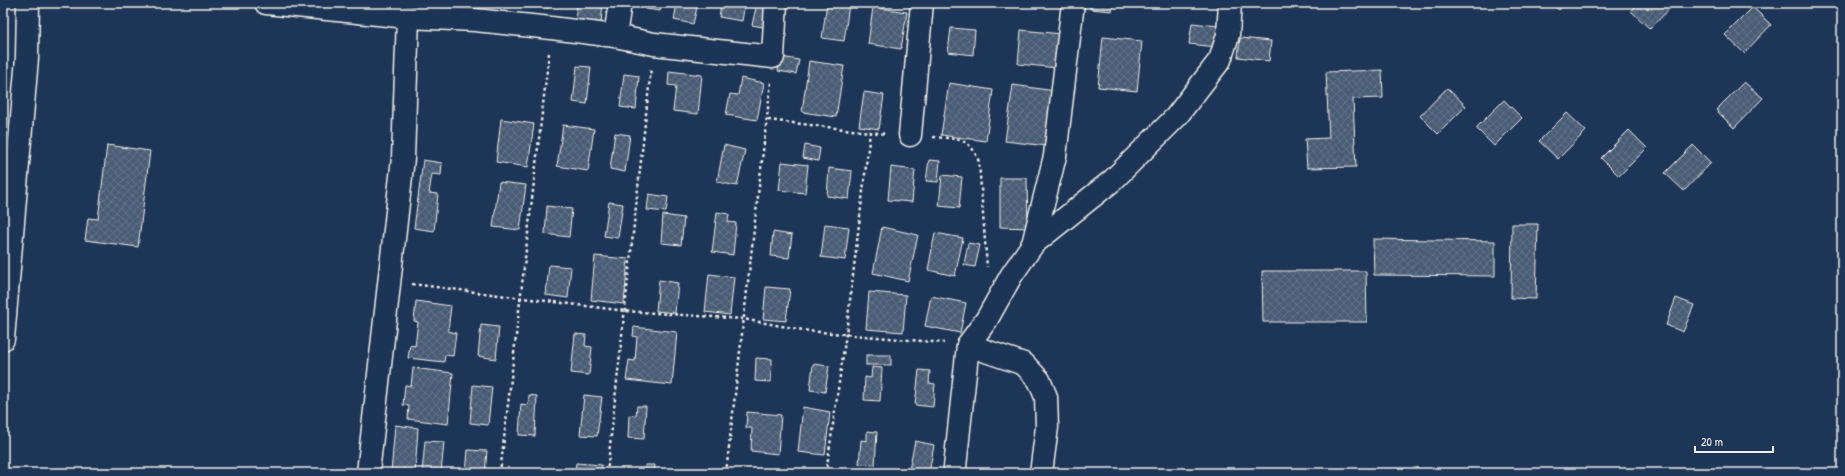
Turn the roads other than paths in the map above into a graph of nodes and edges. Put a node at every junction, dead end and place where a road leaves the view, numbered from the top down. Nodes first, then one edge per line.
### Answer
1 (28, 3) edge
2 (266, 3) edge
3 (620, 3) edge
4 (776, 3) edge
5 (922, 3) edge
6 (1073, 3) edge
7 (1230, 3) edge
8 (476, 12) edge
9 (408, 17) junction
10 (615, 36) junction
11 (910, 135) road end
12 (11, 159) edge
13 (1033, 244) junction
14 (3, 339) edge
15 (968, 345) junction
16 (368, 473) edge
17 (956, 473) edge
18 (1041, 473) edge

1 - 12 street
2 - 9 street
3 - 10 street
4 - 10 street
5 - 11 street
6 - 13 street
7 - 13 street
8 - 9 street
8 - 10 street
9 - 16 street
12 - 14 street
13 - 15 street
15 - 17 street
15 - 18 street

